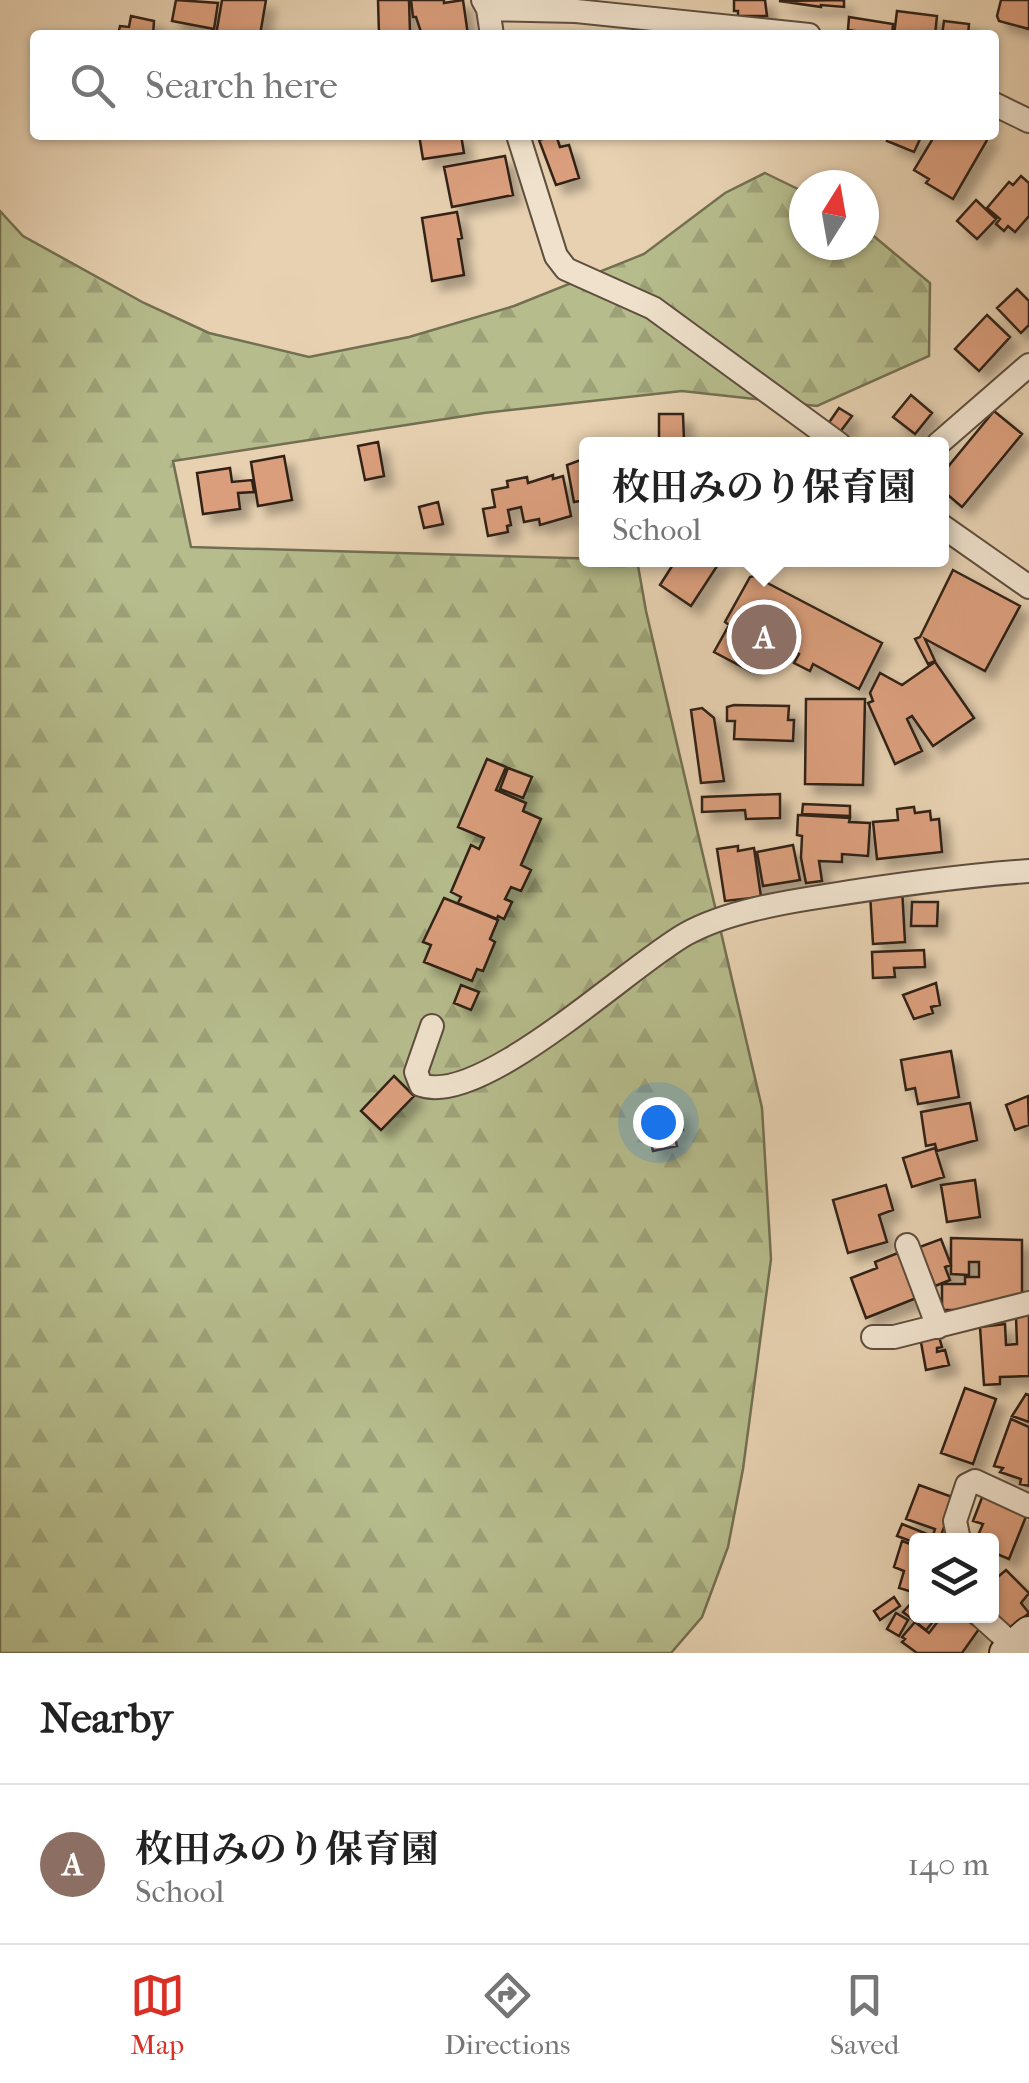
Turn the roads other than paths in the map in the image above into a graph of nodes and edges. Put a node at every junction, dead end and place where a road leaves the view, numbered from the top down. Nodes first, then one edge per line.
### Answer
1 (486, 4) edge
2 (575, 6) edge
3 (491, 30) edge
4 (769, 30) edge
5 (999, 106) edge
6 (1029, 120) edge
7 (520, 140) edge
8 (1029, 364) edge
9 (829, 437) edge
10 (946, 437) edge
11 (949, 531) edge
12 (1029, 587) edge
13 (1029, 870) edge
14 (432, 1026) dead end
15 (907, 1244) dead end
16 (1029, 1303) edge
17 (938, 1327) junction
18 (873, 1337) dead end
19 (1029, 1506) edge
20 (958, 1533) edge
21 (990, 1623) edge
22 (1016, 1644) edge

1 - 2 street
1 - 3 street
2 - 4 street
5 - 6 street
7 - 9 street
8 - 10 street
11 - 12 street
13 - 14 street
15 - 17 street
16 - 17 street
17 - 18 street
19 - 20 street
21 - 22 street

